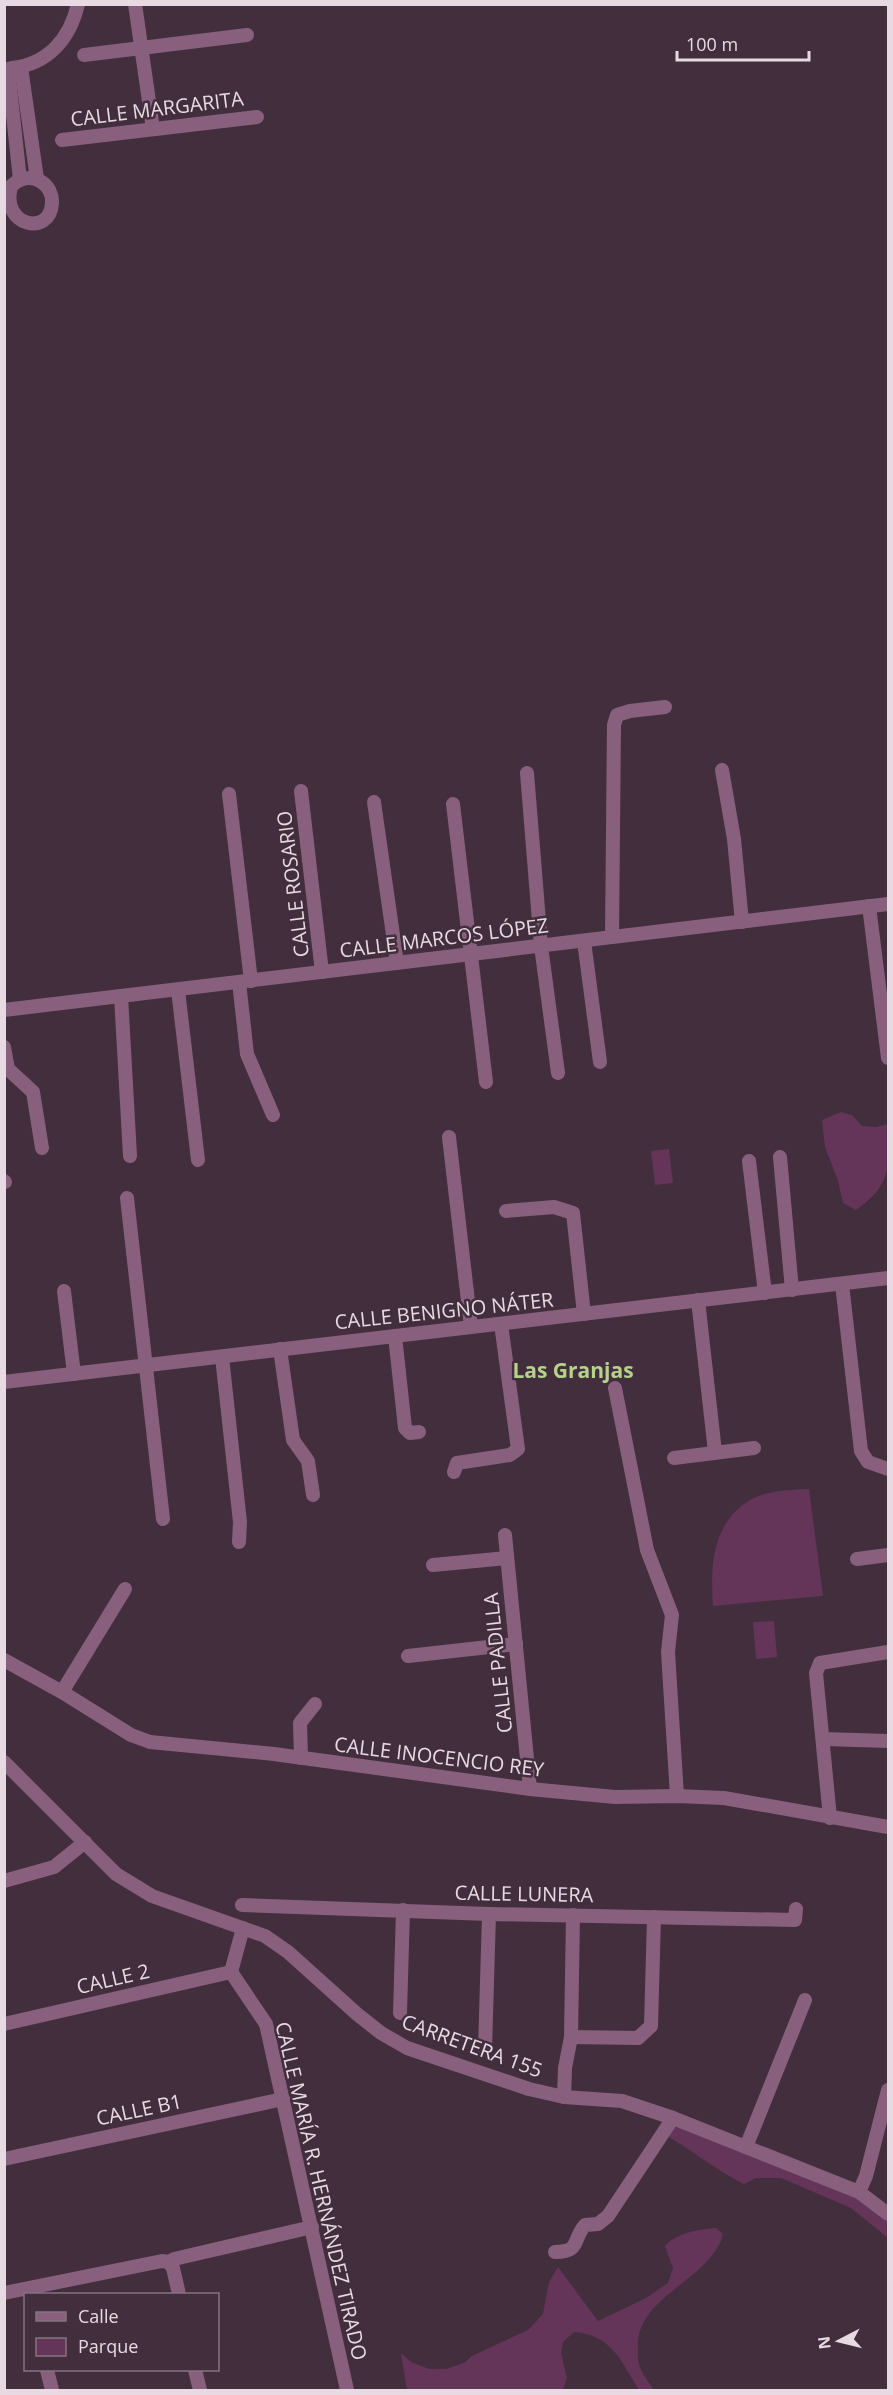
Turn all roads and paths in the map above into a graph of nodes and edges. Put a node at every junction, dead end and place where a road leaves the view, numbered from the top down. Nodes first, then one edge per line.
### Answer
1 (78, 4) edge
2 (135, 4) edge
3 (247, 35) dead end
4 (142, 48) junction
5 (84, 55) dead end
6 (11, 68) edge
7 (257, 117) dead end
8 (153, 129) junction
9 (62, 140) dead end
10 (37, 179) junction
11 (12, 186) edge
12 (8, 215) edge
13 (665, 707) dead end
14 (722, 770) dead end
15 (527, 773) dead end
16 (301, 791) dead end
17 (229, 794) dead end
18 (374, 802) dead end
19 (453, 804) dead end
20 (888, 904) edge
21 (869, 906) junction
22 (742, 922) junction
23 (612, 937) junction
24 (584, 941) junction
25 (541, 946) junction
26 (471, 954) junction
27 (397, 963) junction
28 (322, 972) junction
29 (245, 981) junction
30 (178, 990) junction
31 (121, 996) junction
32 (4, 1010) edge
33 (4, 1047) edge
34 (888, 1058) edge
35 (600, 1062) dead end
36 (558, 1073) dead end
37 (486, 1082) dead end
38 (273, 1114) dead end
39 (449, 1137) dead end
40 (42, 1148) dead end
41 (130, 1156) dead end
42 (780, 1156) dead end
43 (198, 1160) dead end
44 (749, 1161) dead end
45 (127, 1198) dead end
46 (506, 1211) dead end
47 (888, 1278) edge
48 (842, 1284) junction
49 (792, 1290) junction
50 (64, 1291) dead end
51 (765, 1293) junction
52 (698, 1300) junction
53 (584, 1314) junction
54 (501, 1324) junction
55 (471, 1328) junction
56 (395, 1336) junction
57 (280, 1349) junction
58 (222, 1356) junction
59 (146, 1366) junction
60 (75, 1374) junction
61 (4, 1382) edge
62 (615, 1388) dead end
63 (419, 1432) dead end
64 (754, 1448) dead end
65 (715, 1452) junction
66 (674, 1458) dead end
67 (888, 1469) edge
68 (454, 1472) dead end
69 (313, 1495) dead end
70 (163, 1519) dead end
71 (504, 1535) dead end
72 (239, 1542) dead end
73 (888, 1555) edge
74 (507, 1558) junction
75 (857, 1560) dead end
76 (433, 1565) dead end
77 (125, 1589) dead end
78 (516, 1644) junction
79 (888, 1652) edge
80 (408, 1656) dead end
81 (4, 1660) edge
82 (62, 1692) junction
83 (315, 1704) dead end
84 (824, 1739) junction
85 (888, 1741) edge
86 (300, 1758) junction
87 (4, 1762) edge
88 (530, 1788) junction
89 (677, 1796) junction
90 (830, 1818) junction
91 (888, 1827) edge
92 (85, 1842) junction
93 (4, 1881) edge
94 (242, 1905) dead end
95 (795, 1909) dead end
96 (403, 1910) junction
97 (489, 1914) junction
98 (573, 1915) junction
99 (654, 1917) junction
100 (243, 1928) junction
101 (231, 1972) junction
102 (805, 2000) dead end
103 (400, 2013) dead end
104 (4, 2024) edge
105 (571, 2037) junction
106 (484, 2050) dead end
107 (888, 2090) edge
108 (564, 2097) junction
109 (283, 2099) junction
110 (673, 2118) junction
111 (746, 2147) junction
112 (4, 2159) edge
113 (860, 2192) junction
114 (888, 2214) edge
115 (312, 2227) junction
116 (555, 2252) dead end
117 (169, 2262) junction
118 (30, 2291) edge
119 (4, 2293) edge
120 (179, 2293) edge
121 (47, 2371) edge
122 (195, 2371) edge
123 (52, 2391) edge
124 (200, 2391) edge
125 (347, 2391) edge

1 - 6 street
2 - 4 street
3 - 4 street
4 - 5 street
4 - 8 street
6 - 10 street
6 - 11 street
7 - 8 street, CALLE MARGARITA
8 - 9 street, CALLE MARGARITA
10 - 11 street
10 - 12 street
11 - 12 street
13 - 23 street
14 - 22 street
15 - 25 street
16 - 28 street, CALLE ROSARIO
17 - 29 street
18 - 27 street
19 - 26 street
20 - 21 street, CALLE MARCOS LÓPEZ
21 - 22 street, CALLE MARCOS LÓPEZ
21 - 34 street
22 - 23 street, CALLE MARCOS LÓPEZ
23 - 24 street, CALLE MARCOS LÓPEZ
24 - 25 street, CALLE MARCOS LÓPEZ
24 - 35 street
25 - 26 street, CALLE MARCOS LÓPEZ
25 - 36 street
26 - 27 street, CALLE MARCOS LÓPEZ
26 - 37 street
27 - 28 street, CALLE MARCOS LÓPEZ
28 - 29 street, CALLE MARCOS LÓPEZ
29 - 30 street, CALLE MARCOS LÓPEZ
29 - 38 street
30 - 31 street, CALLE MARCOS LÓPEZ
30 - 43 street
31 - 32 street, CALLE MARCOS LÓPEZ
31 - 41 street
33 - 40 street
39 - 55 street
42 - 49 street
44 - 51 street
45 - 59 street
46 - 53 street
47 - 48 street, CALLE BENIGNO NÁTER
48 - 49 street, CALLE BENIGNO NÁTER
48 - 67 street
49 - 51 street, CALLE BENIGNO NÁTER
50 - 60 street
51 - 52 street, CALLE BENIGNO NÁTER
52 - 53 street, CALLE BENIGNO NÁTER
52 - 65 street
53 - 54 street, CALLE BENIGNO NÁTER
54 - 55 street, CALLE BENIGNO NÁTER
54 - 68 street
55 - 56 street, CALLE BENIGNO NÁTER
56 - 57 street, CALLE BENIGNO NÁTER
56 - 63 street
57 - 58 street, CALLE BENIGNO NÁTER
57 - 69 street
58 - 59 street, CALLE BENIGNO NÁTER
58 - 72 street
59 - 60 street, CALLE BENIGNO NÁTER
59 - 70 street
60 - 61 street, CALLE BENIGNO NÁTER
62 - 89 street
64 - 65 street
65 - 66 street
71 - 74 street, CALLE PADILLA
73 - 75 street
74 - 76 street
74 - 78 street, CALLE PADILLA
77 - 82 street
78 - 80 street
78 - 88 street, CALLE PADILLA
79 - 84 street
81 - 82 street, CALLE INOCENCIO REY
82 - 86 street, CALLE INOCENCIO REY
83 - 86 street
84 - 85 street
84 - 90 street
86 - 88 street, CALLE INOCENCIO REY
87 - 92 street, CARRETERA 155
88 - 89 street, CALLE INOCENCIO REY
89 - 90 street, CALLE INOCENCIO REY
90 - 91 street, CALLE INOCENCIO REY
92 - 93 street
92 - 100 street, CARRETERA 155
94 - 96 street, CALLE LUNERA
95 - 99 street, CALLE LUNERA
96 - 97 street, CALLE LUNERA
96 - 103 street
97 - 98 street, CALLE LUNERA
97 - 106 street
98 - 99 street, CALLE LUNERA
98 - 105 street
99 - 105 street
100 - 101 street
100 - 108 street, CARRETERA 155
101 - 104 street, CALLE 2
101 - 109 street, CALLE MARÍA R. HERNÁNDEZ TIRADO
102 - 111 street
105 - 108 street
107 - 113 street
108 - 110 street, CARRETERA 155
109 - 112 street, CALLE B1
109 - 115 street, CALLE MARÍA R. HERNÁNDEZ TIRADO
110 - 111 street, CARRETERA 155
110 - 116 street
111 - 113 street, CARRETERA 155
113 - 114 street, CARRETERA 155
115 - 117 street
115 - 125 street, CALLE MARÍA R. HERNÁNDEZ TIRADO
117 - 118 street
117 - 120 street
118 - 119 street
121 - 123 street
122 - 124 street

